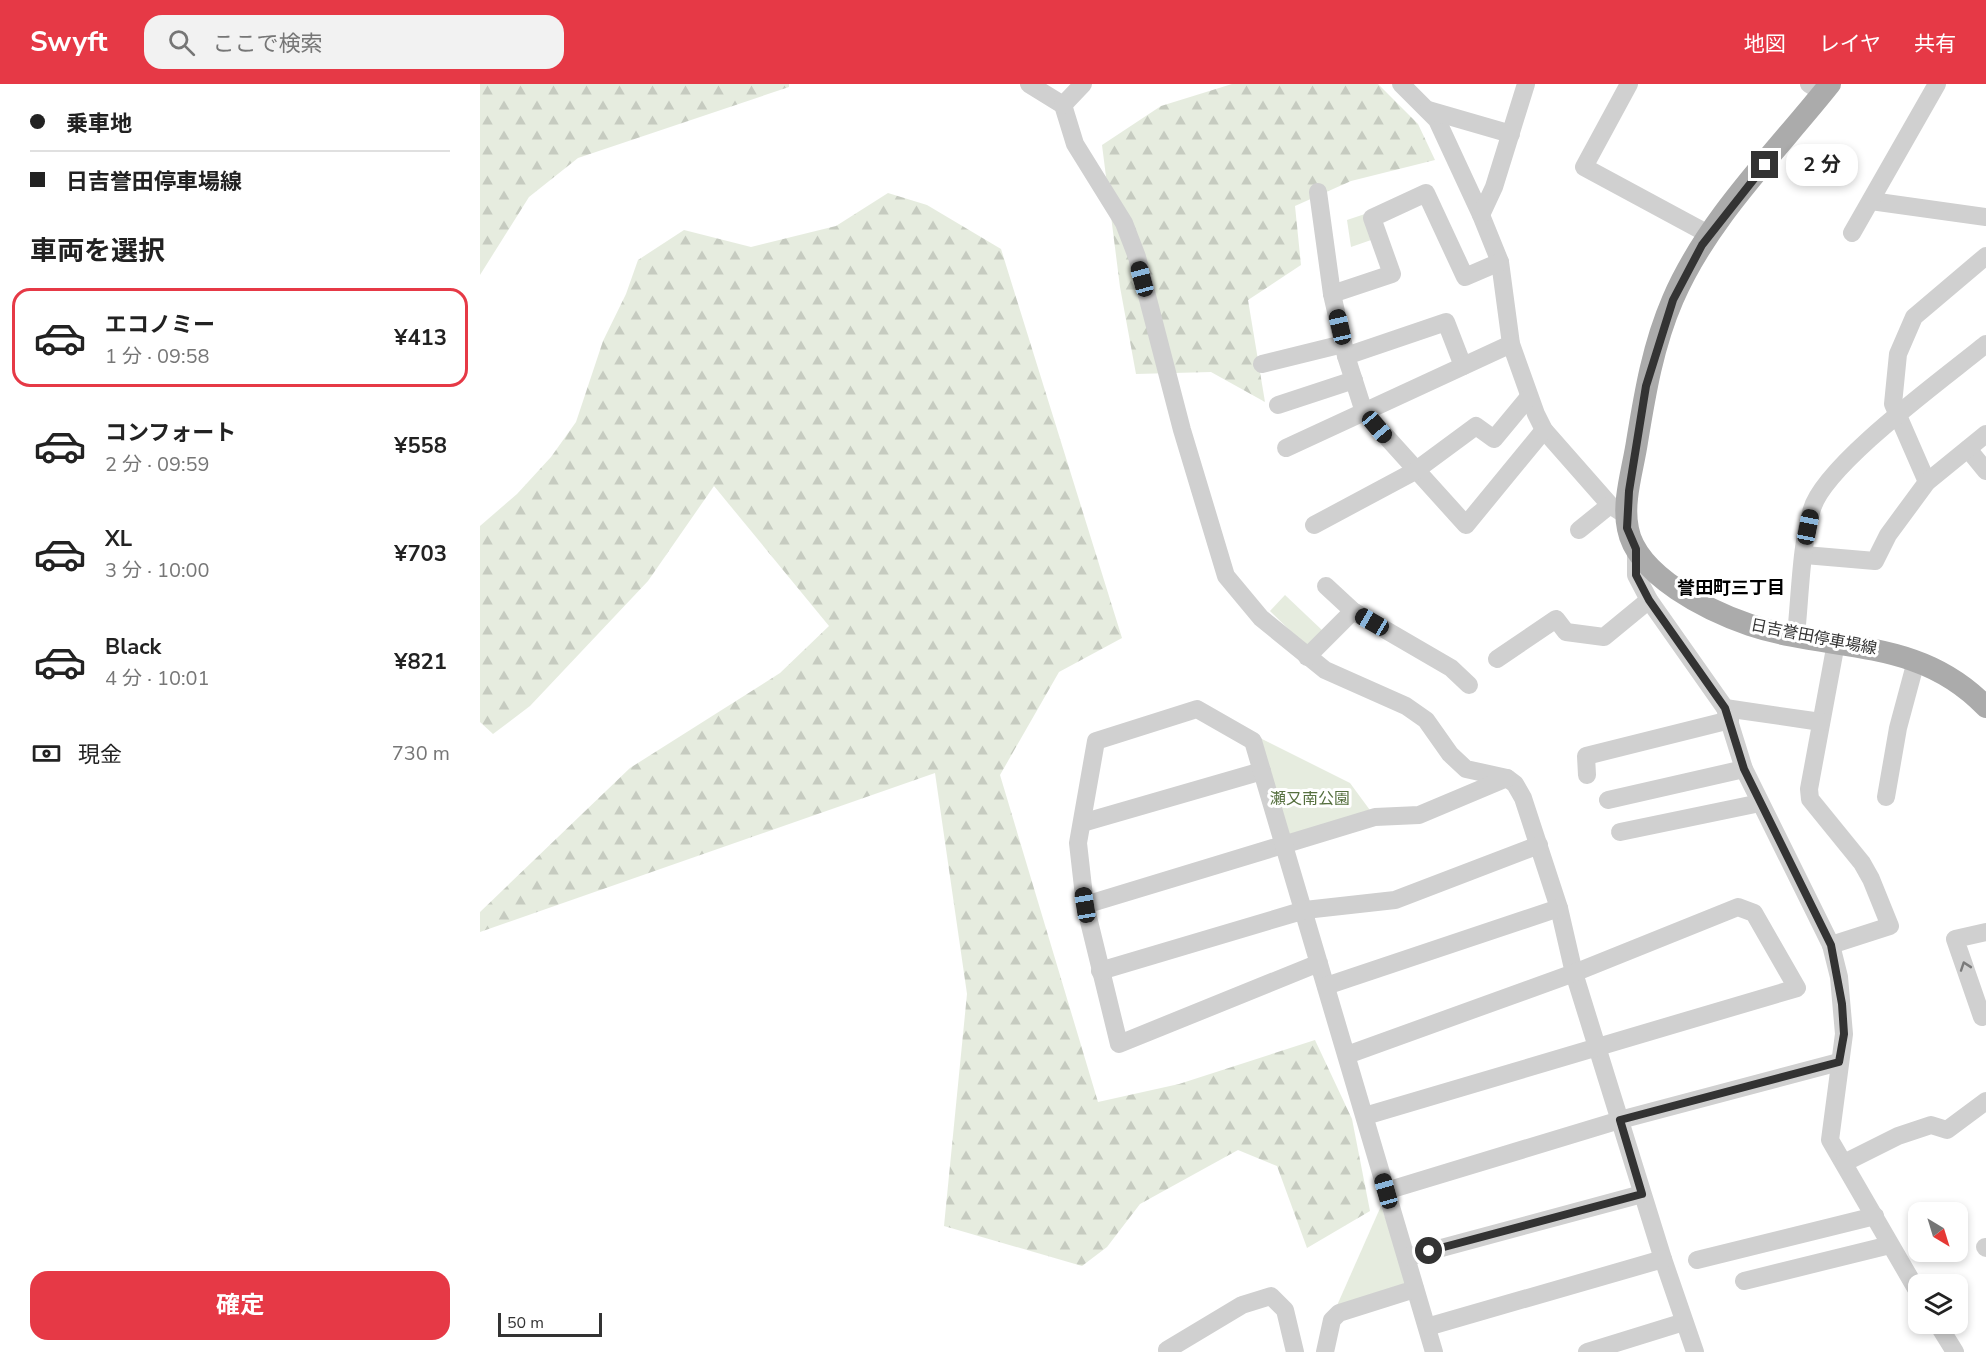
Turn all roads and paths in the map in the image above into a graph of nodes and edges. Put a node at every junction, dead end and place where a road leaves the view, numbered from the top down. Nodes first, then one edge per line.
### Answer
1 (1029, 84) edge
2 (1083, 84) edge
3 (1401, 84) edge
4 (1526, 84) edge
5 (1629, 84) edge
6 (1937, 84) edge
7 (1821, 87) edge
8 (1063, 105) junction
9 (1428, 111) junction
10 (1511, 134) junction
11 (1317, 192) dead end
12 (1871, 201) junction
13 (1481, 215) junction
14 (1986, 217) edge
15 (1852, 233) dead end
16 (1710, 235) junction
17 (1986, 256) edge
18 (1500, 262) junction
19 (1332, 294) junction
20 (1510, 344) junction
21 (1986, 344) edge
22 (1345, 350) junction
23 (1262, 364) dead end
24 (1463, 366) junction
25 (1354, 380) junction
26 (1528, 398) junction
27 (1278, 405) dead end
28 (1364, 412) junction
29 (1898, 416) junction
30 (1544, 430) junction
31 (1986, 434) edge
32 (1286, 448) dead end
33 (1968, 449) junction
34 (1415, 471) junction
35 (1986, 471) edge
36 (1927, 482) junction
37 (1618, 511) junction
38 (1314, 525) dead end
39 (1579, 530) dead end
40 (1636, 549) junction
41 (1805, 555) junction
42 (1326, 586) dead end
43 (1649, 600) junction
44 (1353, 611) junction
45 (1796, 635) junction
46 (1836, 642) junction
47 (1307, 657) junction
48 (1497, 659) dead end
49 (1916, 661) junction
50 (1469, 685) dead end
51 (1986, 706) edge
52 (1728, 714) junction
53 (1821, 722) junction
54 (1744, 769) junction
55 (1262, 771) junction
56 (1587, 775) dead end
57 (1507, 778) junction
58 (1886, 797) dead end
59 (1608, 800) dead end
60 (1760, 803) junction
61 (1082, 823) junction
62 (1620, 832) dead end
63 (1283, 843) junction
64 (1539, 844) junction
65 (1085, 905) junction
66 (1559, 908) junction
67 (1305, 910) junction
68 (1986, 932) edge
69 (1831, 945) junction
70 (1320, 963) junction
71 (1100, 971) junction
72 (1574, 973) junction
73 (1326, 986) junction
74 (1986, 1015) edge
75 (1597, 1047) junction
76 (1347, 1055) junction
77 (1839, 1062) junction
78 (1986, 1101) edge
79 (1365, 1116) junction
80 (1620, 1120) junction
81 (1844, 1163) junction
82 (1386, 1191) junction
83 (1642, 1194) junction
84 (1875, 1216) junction
85 (1890, 1245) junction
86 (1408, 1257) junction
87 (1663, 1259) junction
88 (1697, 1260) dead end
89 (1908, 1276) edge
90 (1743, 1281) dead end
91 (1415, 1289) junction
92 (1684, 1322) junction
93 (1427, 1327) junction
94 (1944, 1334) edge
95 (1167, 1350) dead end
96 (1295, 1352) edge
97 (1325, 1352) edge
98 (1434, 1352) edge
99 (1587, 1352) edge
100 (1695, 1352) edge
101 (1955, 1352) edge

1 - 8 street
2 - 8 street
3 - 9 street
4 - 10 street
5 - 16 street
6 - 12 street
7 - 16 main road, 日吉誉田停車場線
8 - 47 street
9 - 10 street
9 - 13 street
10 - 13 street
11 - 19 street
12 - 14 street
12 - 15 street
13 - 18 street
16 - 37 main road, 日吉誉田停車場線
17 - 29 street
18 - 19 street
18 - 20 street
19 - 22 street
20 - 24 street
20 - 26 street
21 - 29 street
22 - 23 street
22 - 24 street
22 - 25 street
24 - 28 street
25 - 27 street
25 - 28 street
26 - 30 street
26 - 34 street
28 - 32 street
28 - 34 street
29 - 36 street
29 - 41 street
30 - 34 street
30 - 37 street
31 - 33 street
33 - 35 street
33 - 36 street
34 - 38 street
36 - 41 street
37 - 39 street
37 - 40 main road, 日吉誉田停車場線
40 - 43 street
40 - 45 main road, 日吉誉田停車場線
41 - 45 street
42 - 44 street
43 - 48 street
43 - 52 street
44 - 47 street
44 - 50 street
45 - 46 main road, 日吉誉田停車場線
46 - 49 main road, 日吉誉田停車場線
46 - 53 street
47 - 57 street
49 - 51 main road, 日吉誉田停車場線
49 - 58 street
52 - 53 street
52 - 54 street
52 - 56 street
53 - 69 street
54 - 59 street
54 - 60 street
55 - 61 street
55 - 61 street
55 - 63 street
57 - 63 street
57 - 64 street
60 - 62 street
60 - 69 street
61 - 65 street
63 - 65 street
63 - 67 street
64 - 66 street
64 - 67 street
65 - 71 street
66 - 72 street
66 - 73 street
67 - 70 street
67 - 71 street
74 -> 68 street
69 - 77 street
70 - 71 street
70 - 73 street
72 - 75 street
72 - 75 street
72 - 76 street
73 - 76 street
75 - 79 street
75 - 80 street
76 - 79 street
77 - 80 street
77 - 81 street
78 - 81 street
79 - 82 street
80 - 82 street
80 - 83 street
81 - 84 street
82 - 86 street
83 - 86 street
83 - 87 street
84 - 85 street
84 - 88 street
85 - 89 street
85 - 90 street
86 - 91 street
87 - 92 street
87 - 93 street
91 - 93 street
91 - 97 street
92 - 99 street
92 - 100 street
93 - 98 street
94 - 101 street
95 - 96 street

